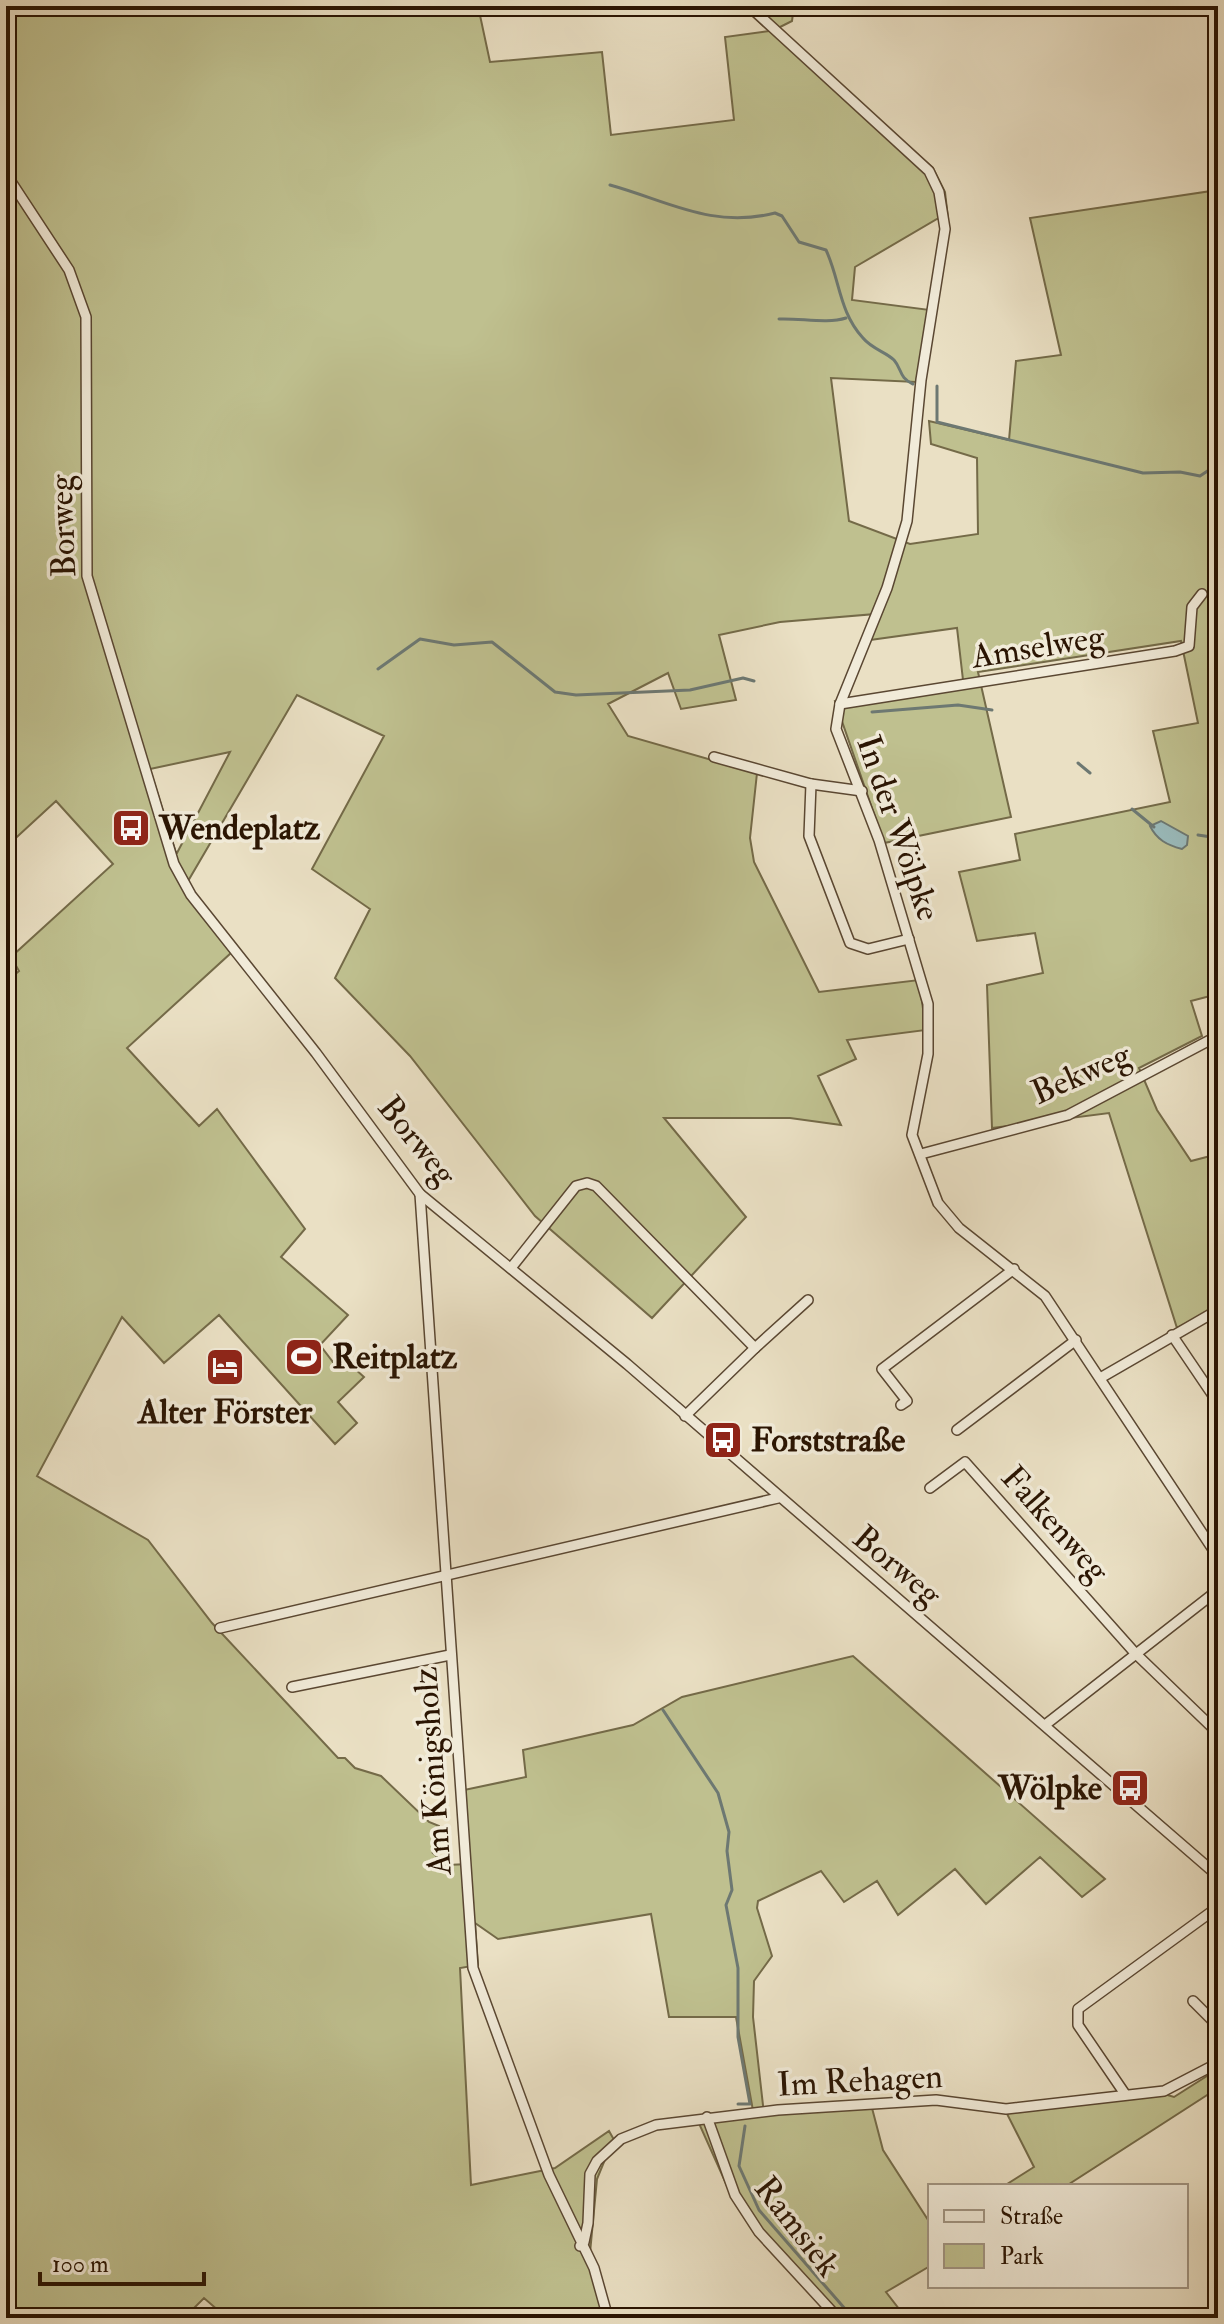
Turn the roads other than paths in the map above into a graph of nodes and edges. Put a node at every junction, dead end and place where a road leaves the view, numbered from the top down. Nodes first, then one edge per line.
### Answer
1 (749, 6) edge
2 (6, 174) edge
3 (1202, 594) dead end
4 (840, 704) junction
5 (714, 757) dead end
6 (811, 784) junction
7 (862, 791) junction
8 (909, 939) junction
9 (1210, 1040) dead end
10 (921, 1154) junction
11 (420, 1194) junction
12 (511, 1268) junction
13 (1014, 1269) junction
14 (808, 1300) dead end
15 (1218, 1310) edge
16 (1172, 1335) junction
17 (1076, 1340) junction
18 (755, 1348) junction
19 (1102, 1377) junction
20 (1218, 1403) edge
21 (901, 1405) dead end
22 (685, 1416) junction
23 (957, 1430) dead end
24 (930, 1488) dead end
25 (778, 1498) junction
26 (1218, 1557) edge
27 (447, 1575) junction
28 (1218, 1590) edge
29 (220, 1628) dead end
30 (1135, 1653) junction
31 (450, 1655) junction
32 (292, 1687) dead end
33 (1045, 1725) junction
34 (1218, 1733) edge
35 (1218, 1876) edge
36 (1218, 1907) edge
37 (1193, 2001) dead end
38 (1218, 2026) edge
39 (1218, 2063) edge
40 (1125, 2094) junction
41 (707, 2117) junction
42 (580, 2246) junction
43 (608, 2318) edge
44 (838, 2318) edge

1 - 4 street, In der Wölpke
2 - 11 street, Borweg
3 - 4 street, Amselweg
4 - 7 street, In der Wölpke
5 - 6 street
6 - 7 street
6 - 8 street
7 - 8 street, In der Wölpke
8 - 10 street, In der Wölpke
9 - 10 street, Bekweg
10 - 13 street, In der Wölpke
11 - 12 street, Borweg
11 - 27 street, Am Königsholz
12 - 18 street
12 - 22 street, Borweg
13 - 17 street, In der Wölpke
13 - 21 street
14 - 18 street
15 - 16 street
16 - 19 street
16 - 20 street
17 - 19 street, In der Wölpke
17 - 23 street
18 - 22 street
19 - 26 street, In der Wölpke
22 - 25 street, Borweg
24 - 30 street, Falkenweg
25 - 27 street
25 - 33 street, Borweg
27 - 29 street
27 - 31 street, Am Königsholz
28 - 30 street
30 - 33 street
30 - 34 street
31 - 32 street
31 - 42 street, Am Königsholz
33 - 35 street, Borweg
36 - 40 street
37 - 38 street
39 - 40 street, Im Rehagen
40 - 41 street, Im Rehagen
41 - 42 street, Im Rehagen
41 - 44 street, Ramsiek
42 - 43 street, Am Königsholz

